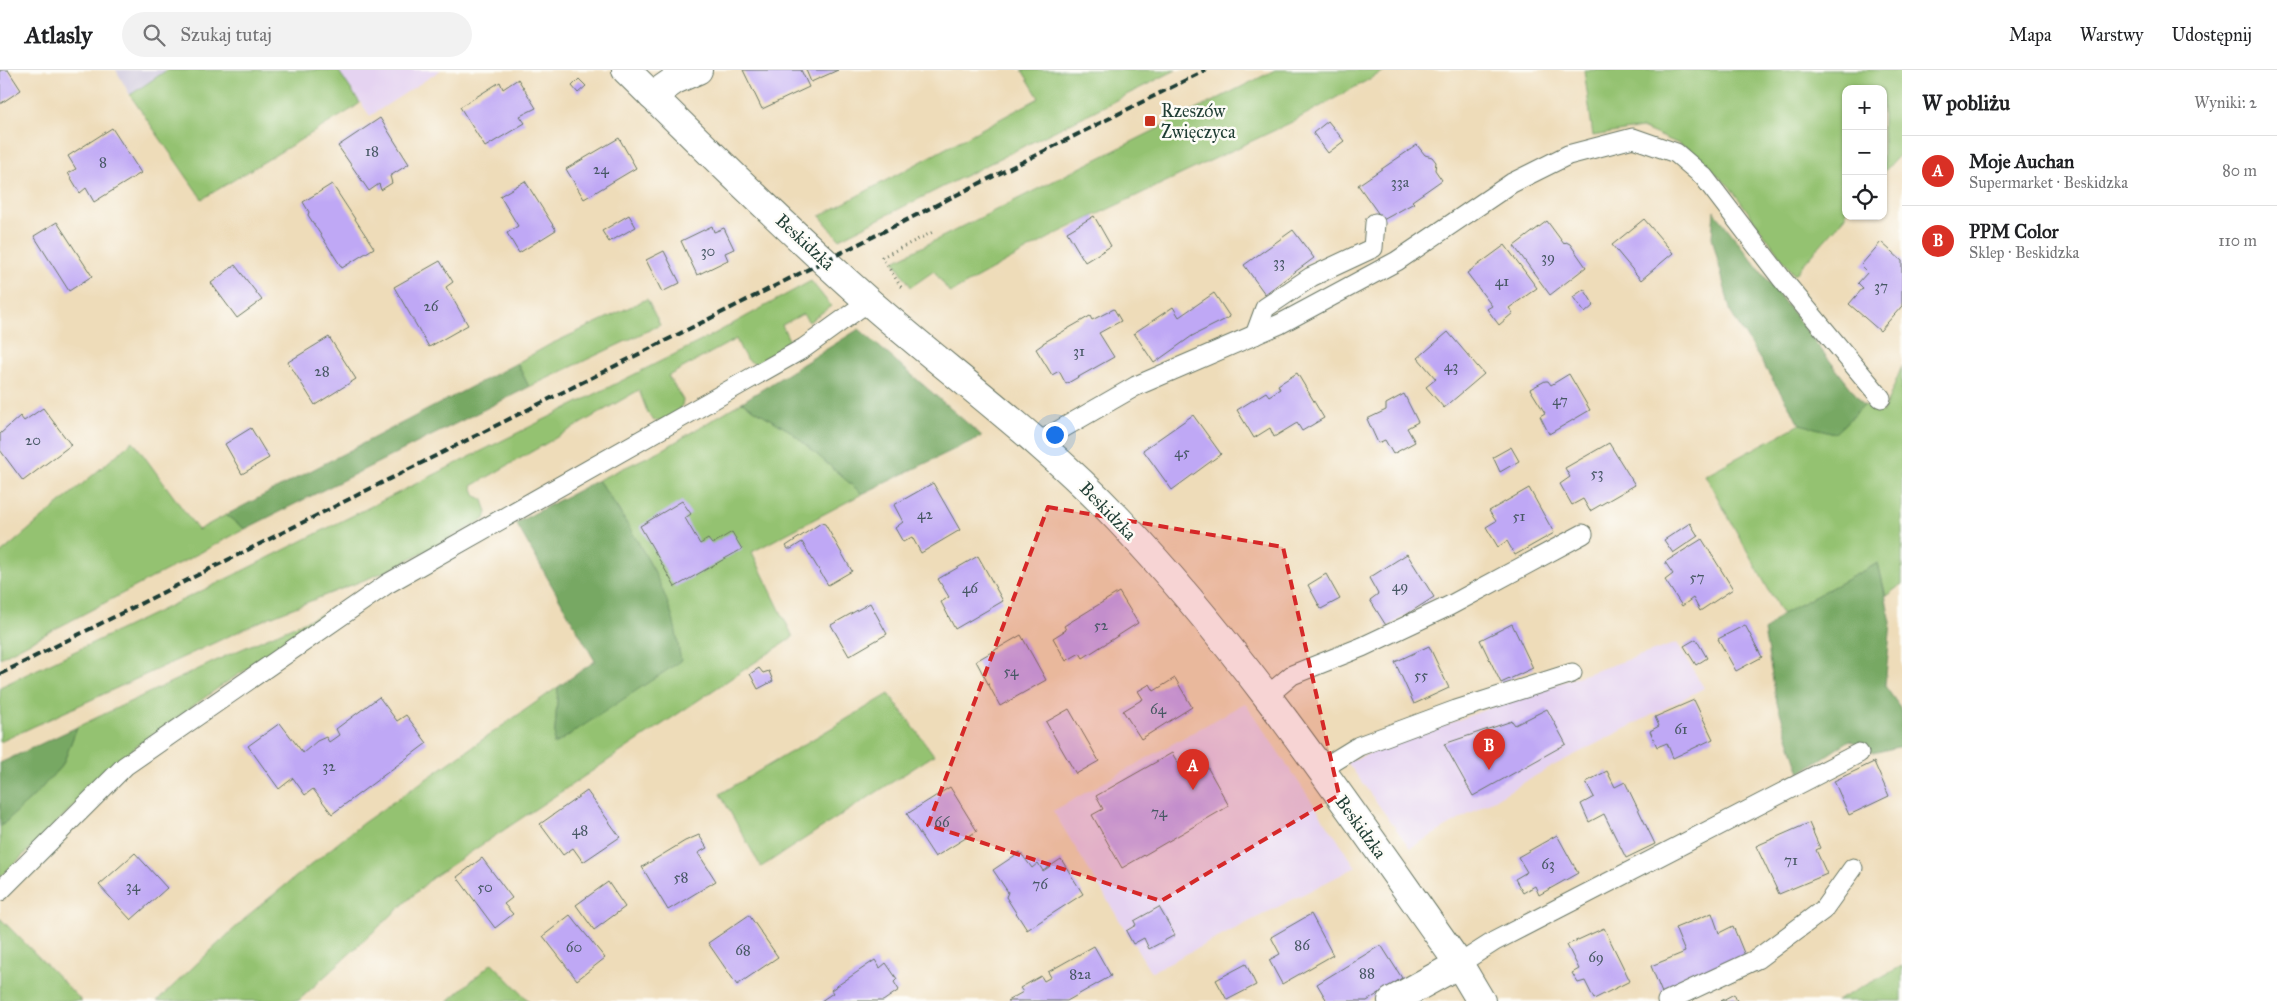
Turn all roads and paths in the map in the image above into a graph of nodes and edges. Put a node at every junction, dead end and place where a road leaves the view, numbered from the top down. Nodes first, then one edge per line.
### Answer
1 (626, 70) edge
2 (698, 70) edge
3 (652, 96) junction
4 (1375, 223) dead end
5 (935, 231) dead end
6 (869, 301) junction
7 (899, 327) junction
8 (1255, 335) junction
9 (1881, 398) dead end
10 (1037, 443) junction
11 (1583, 534) dead end
12 (1572, 673) dead end
13 (1266, 697) junction
14 (1859, 753) dead end
15 (1320, 770) junction
16 (1853, 868) dead end
17 (0, 891) edge
18 (1459, 964) junction
19 (1392, 1001) edge
20 (1481, 1001) edge
21 (1666, 1001) edge

1 - 3 street, Beskidzka
2 - 3 street
3 - 6 street, Beskidzka
4 - 8 lane
5 - 7 path
6 - 7 street, Beskidzka
6 - 17 lane
7 - 10 street, Beskidzka
8 - 9 lane
8 - 10 lane
10 - 13 street, Beskidzka
11 - 13 lane
12 - 15 lane
13 - 15 street, Beskidzka
14 - 18 lane
15 - 18 street, Beskidzka
16 - 21 lane
18 - 19 street
18 - 20 street, Beskidzka

